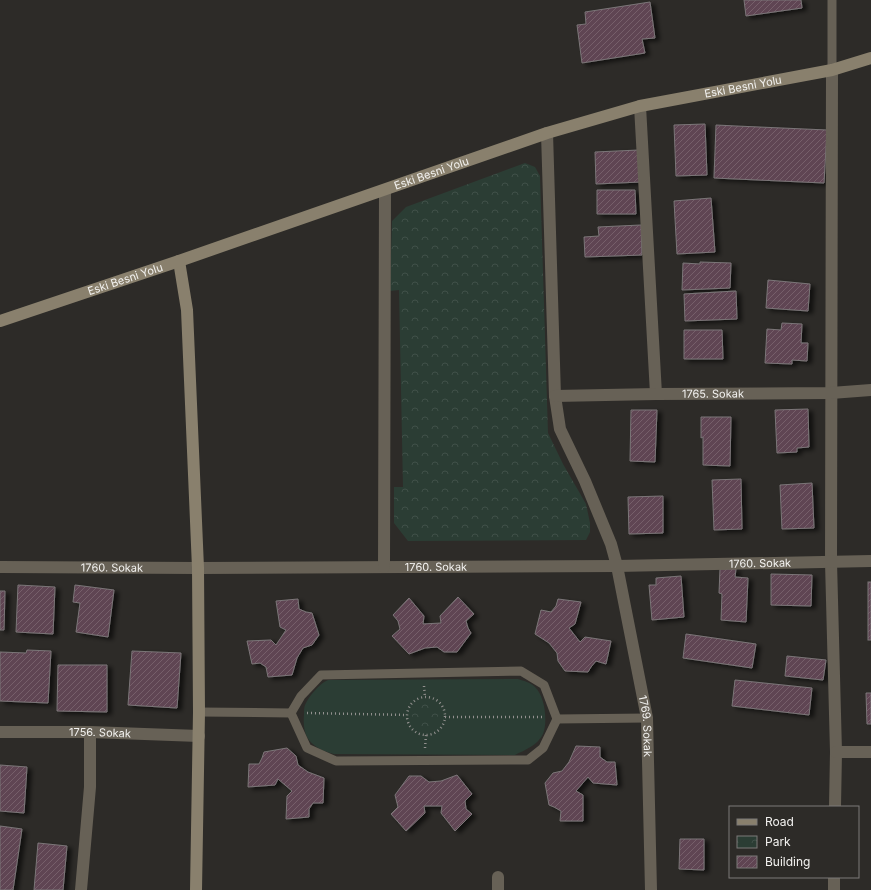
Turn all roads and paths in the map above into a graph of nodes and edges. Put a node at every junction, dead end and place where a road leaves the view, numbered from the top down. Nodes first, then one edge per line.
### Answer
1 (832, 0) edge
2 (871, 58) edge
3 (832, 70) junction
4 (640, 106) junction
5 (547, 133) junction
6 (384, 190) junction
7 (179, 261) junction
8 (0, 321) edge
9 (871, 390) edge
10 (831, 393) junction
11 (656, 394) junction
12 (555, 396) junction
13 (871, 561) edge
14 (831, 562) junction
15 (617, 566) junction
16 (0, 567) edge
17 (384, 567) junction
18 (198, 568) junction
19 (200, 712) junction
20 (290, 713) junction
21 (407, 715) junction
22 (445, 717) junction
23 (647, 718) junction
24 (557, 719) junction
25 (0, 732) edge
26 (90, 732) junction
27 (199, 736) junction
28 (836, 752) junction
29 (871, 752) edge
30 (835, 806) edge
31 (498, 877) dead end
32 (834, 878) edge
33 (81, 890) edge
34 (196, 890) edge
35 (498, 890) edge
36 (651, 890) edge
37 (834, 890) edge

1 - 3 lane
2 - 3 main road, Eski Besni Yolu
3 - 4 main road, Eski Besni Yolu
3 - 10 street
4 - 5 main road, Eski Besni Yolu
4 - 11 street
5 - 6 main road, Eski Besni Yolu
5 - 12 street, 1769. Sokak
6 - 7 main road, Eski Besni Yolu
6 - 17 street
7 - 8 main road, Eski Besni Yolu
7 - 18 main road
9 - 10 street, 1765. Sokak
10 - 11 street, 1765. Sokak
10 - 14 street
11 - 12 street, 1765. Sokak
12 - 15 street, 1769. Sokak
13 - 14 street, 1760. Sokak
14 - 15 street, 1760. Sokak
14 - 28 street
15 - 17 street, 1760. Sokak
15 - 23 street, 1769. Sokak
16 - 18 street, 1760. Sokak
17 - 18 street, 1760. Sokak
18 - 19 main road
19 - 20 lane
19 - 27 main road
20 - 21 path
20 - 24 lane
20 - 24 lane
21 - 22 path
21 - 22 path
22 - 24 path
23 - 24 lane
23 - 36 street, 1769. Sokak
25 - 26 street, 1756. Sokak
26 - 27 street, 1756. Sokak
26 - 33 street
27 - 34 main road
28 - 29 street
28 - 30 street
31 - 35 street
32 - 37 street

